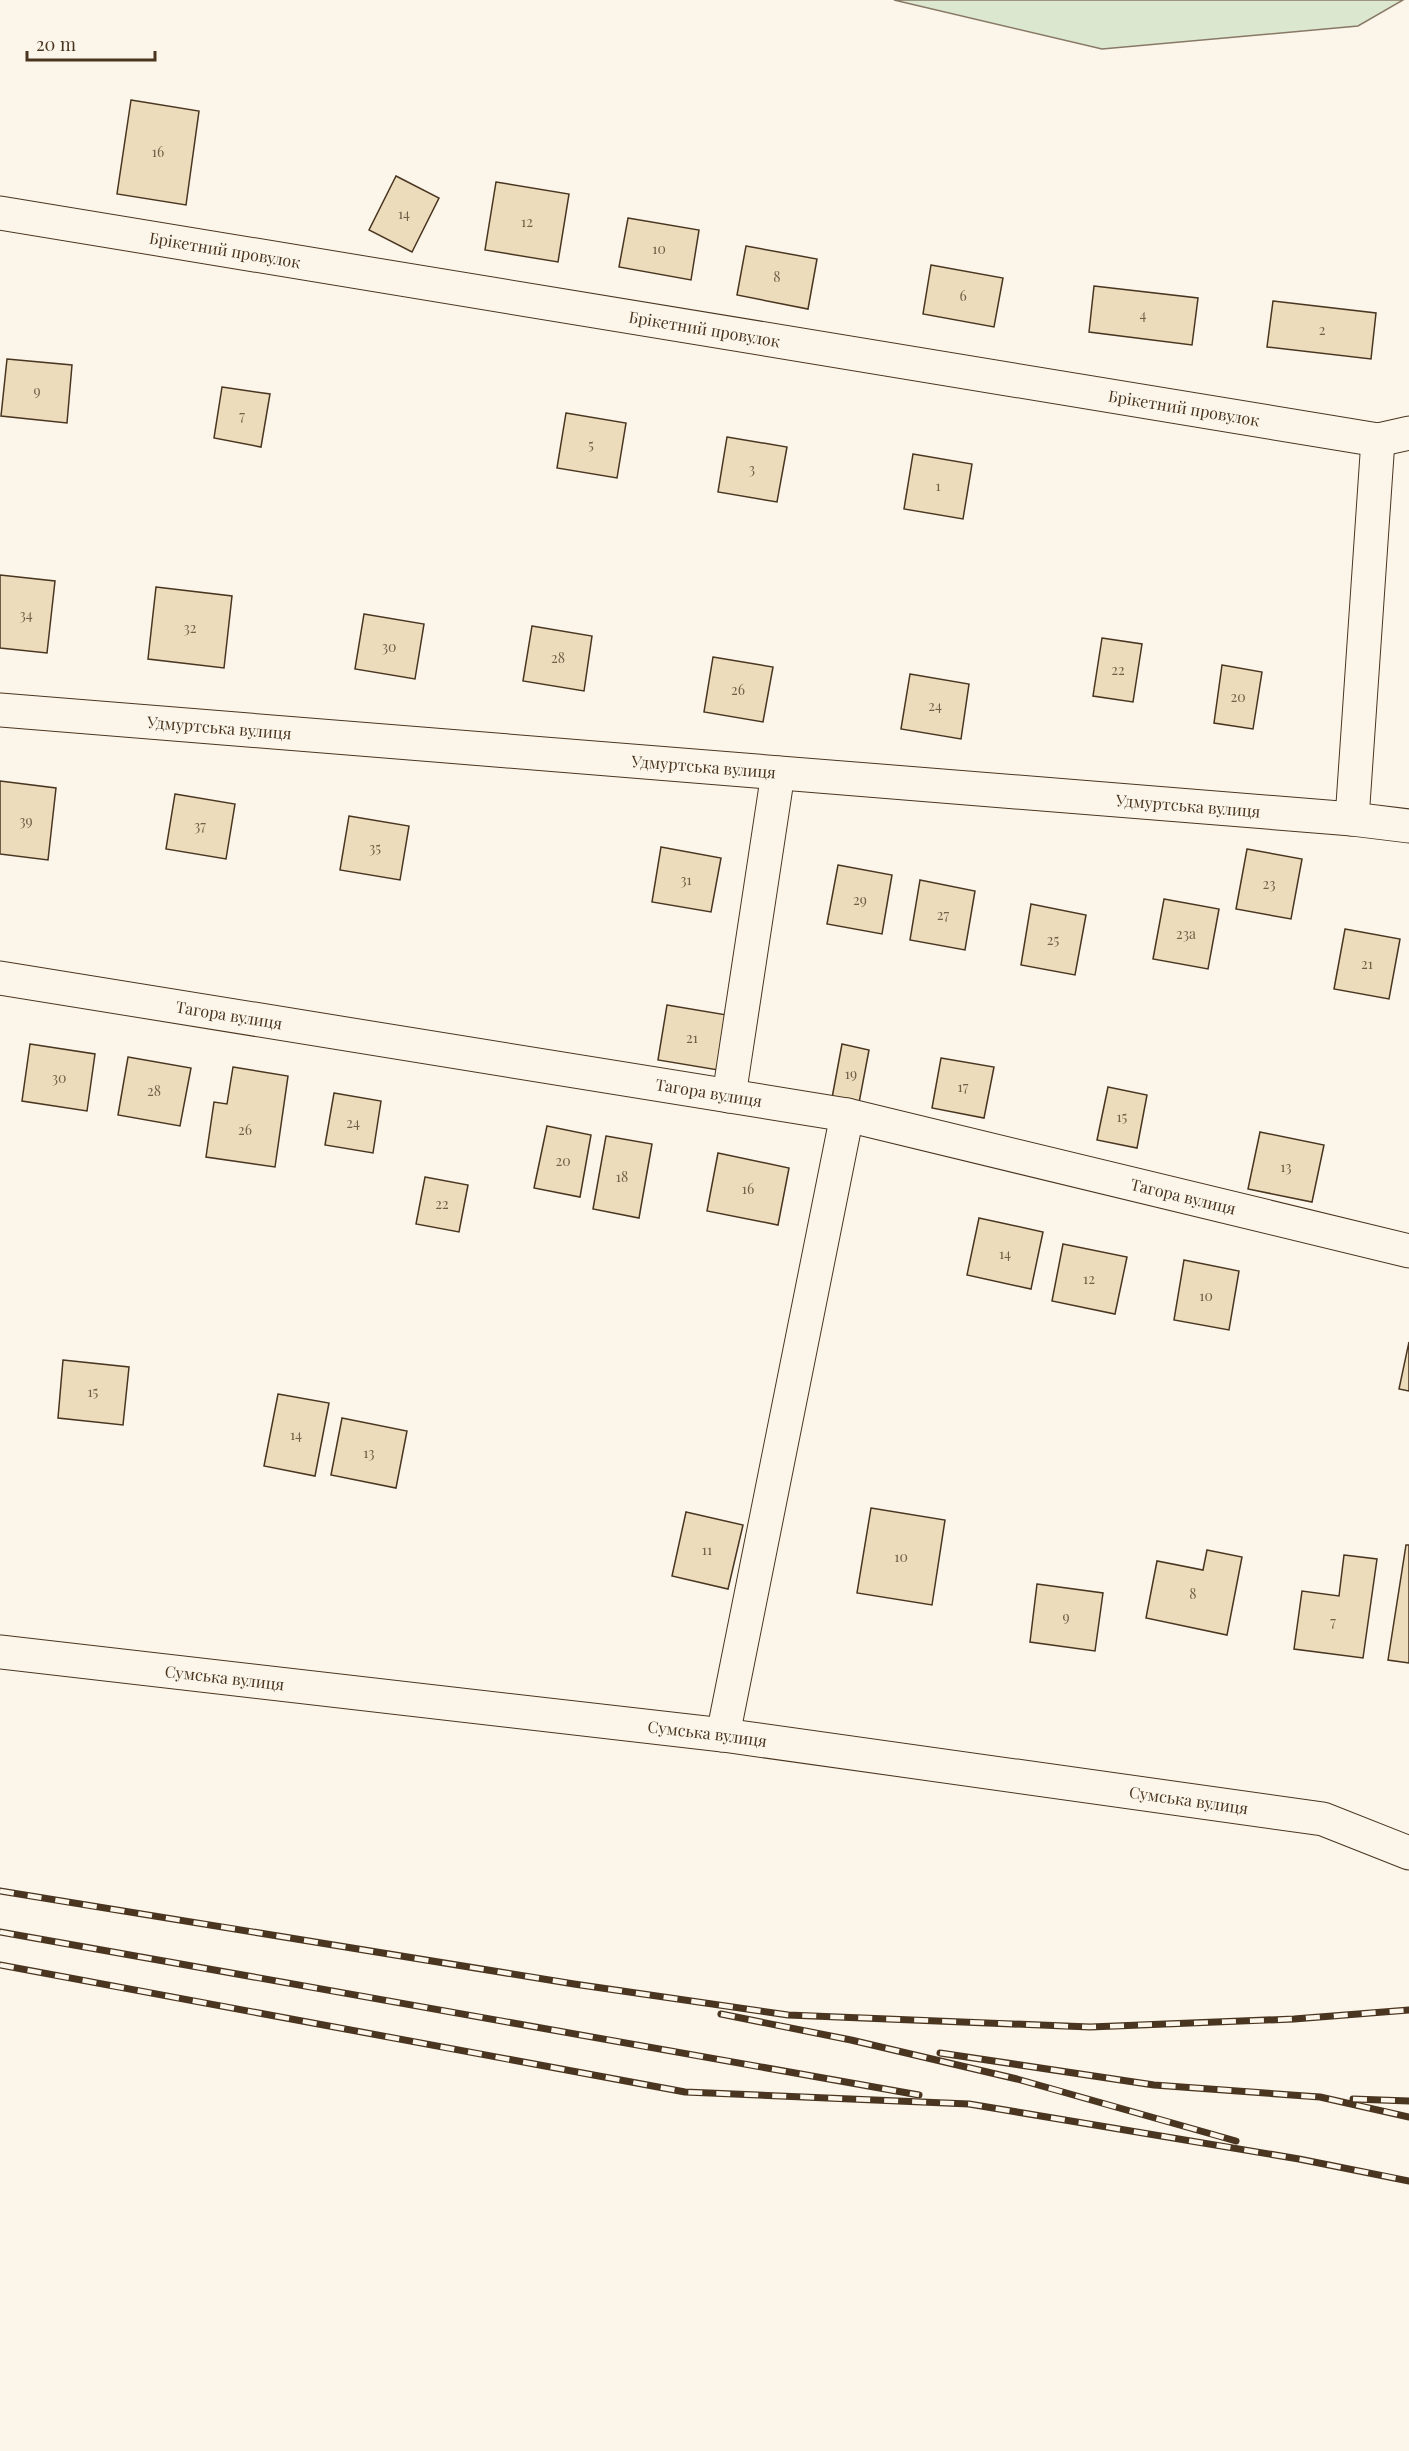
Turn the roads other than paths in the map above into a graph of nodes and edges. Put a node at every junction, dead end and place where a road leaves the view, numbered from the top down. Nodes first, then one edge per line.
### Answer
1 (0, 213) edge
2 (1394, 436) edge
3 (0, 710) edge
4 (778, 772) junction
5 (1352, 819) junction
6 (1409, 826) edge
7 (0, 978) edge
8 (729, 1096) junction
9 (847, 1115) junction
10 (1409, 1251) edge
11 (0, 1652) edge
12 (723, 1735) junction
13 (1409, 1853) edge

1 - 2 street, Брiкетний провулок
2 - 5 street
3 - 4 street, Удмуртська вулиця
4 - 5 street, Удмуртська вулиця
4 - 8 street
5 - 6 street, Удмуртська вулиця
7 - 8 street, Тагора вулиця
8 - 9 street, Тагора вулиця
9 - 10 street, Тагора вулиця
9 - 12 street
11 - 12 street, Сумська вулиця
12 - 13 street, Сумська вулиця

